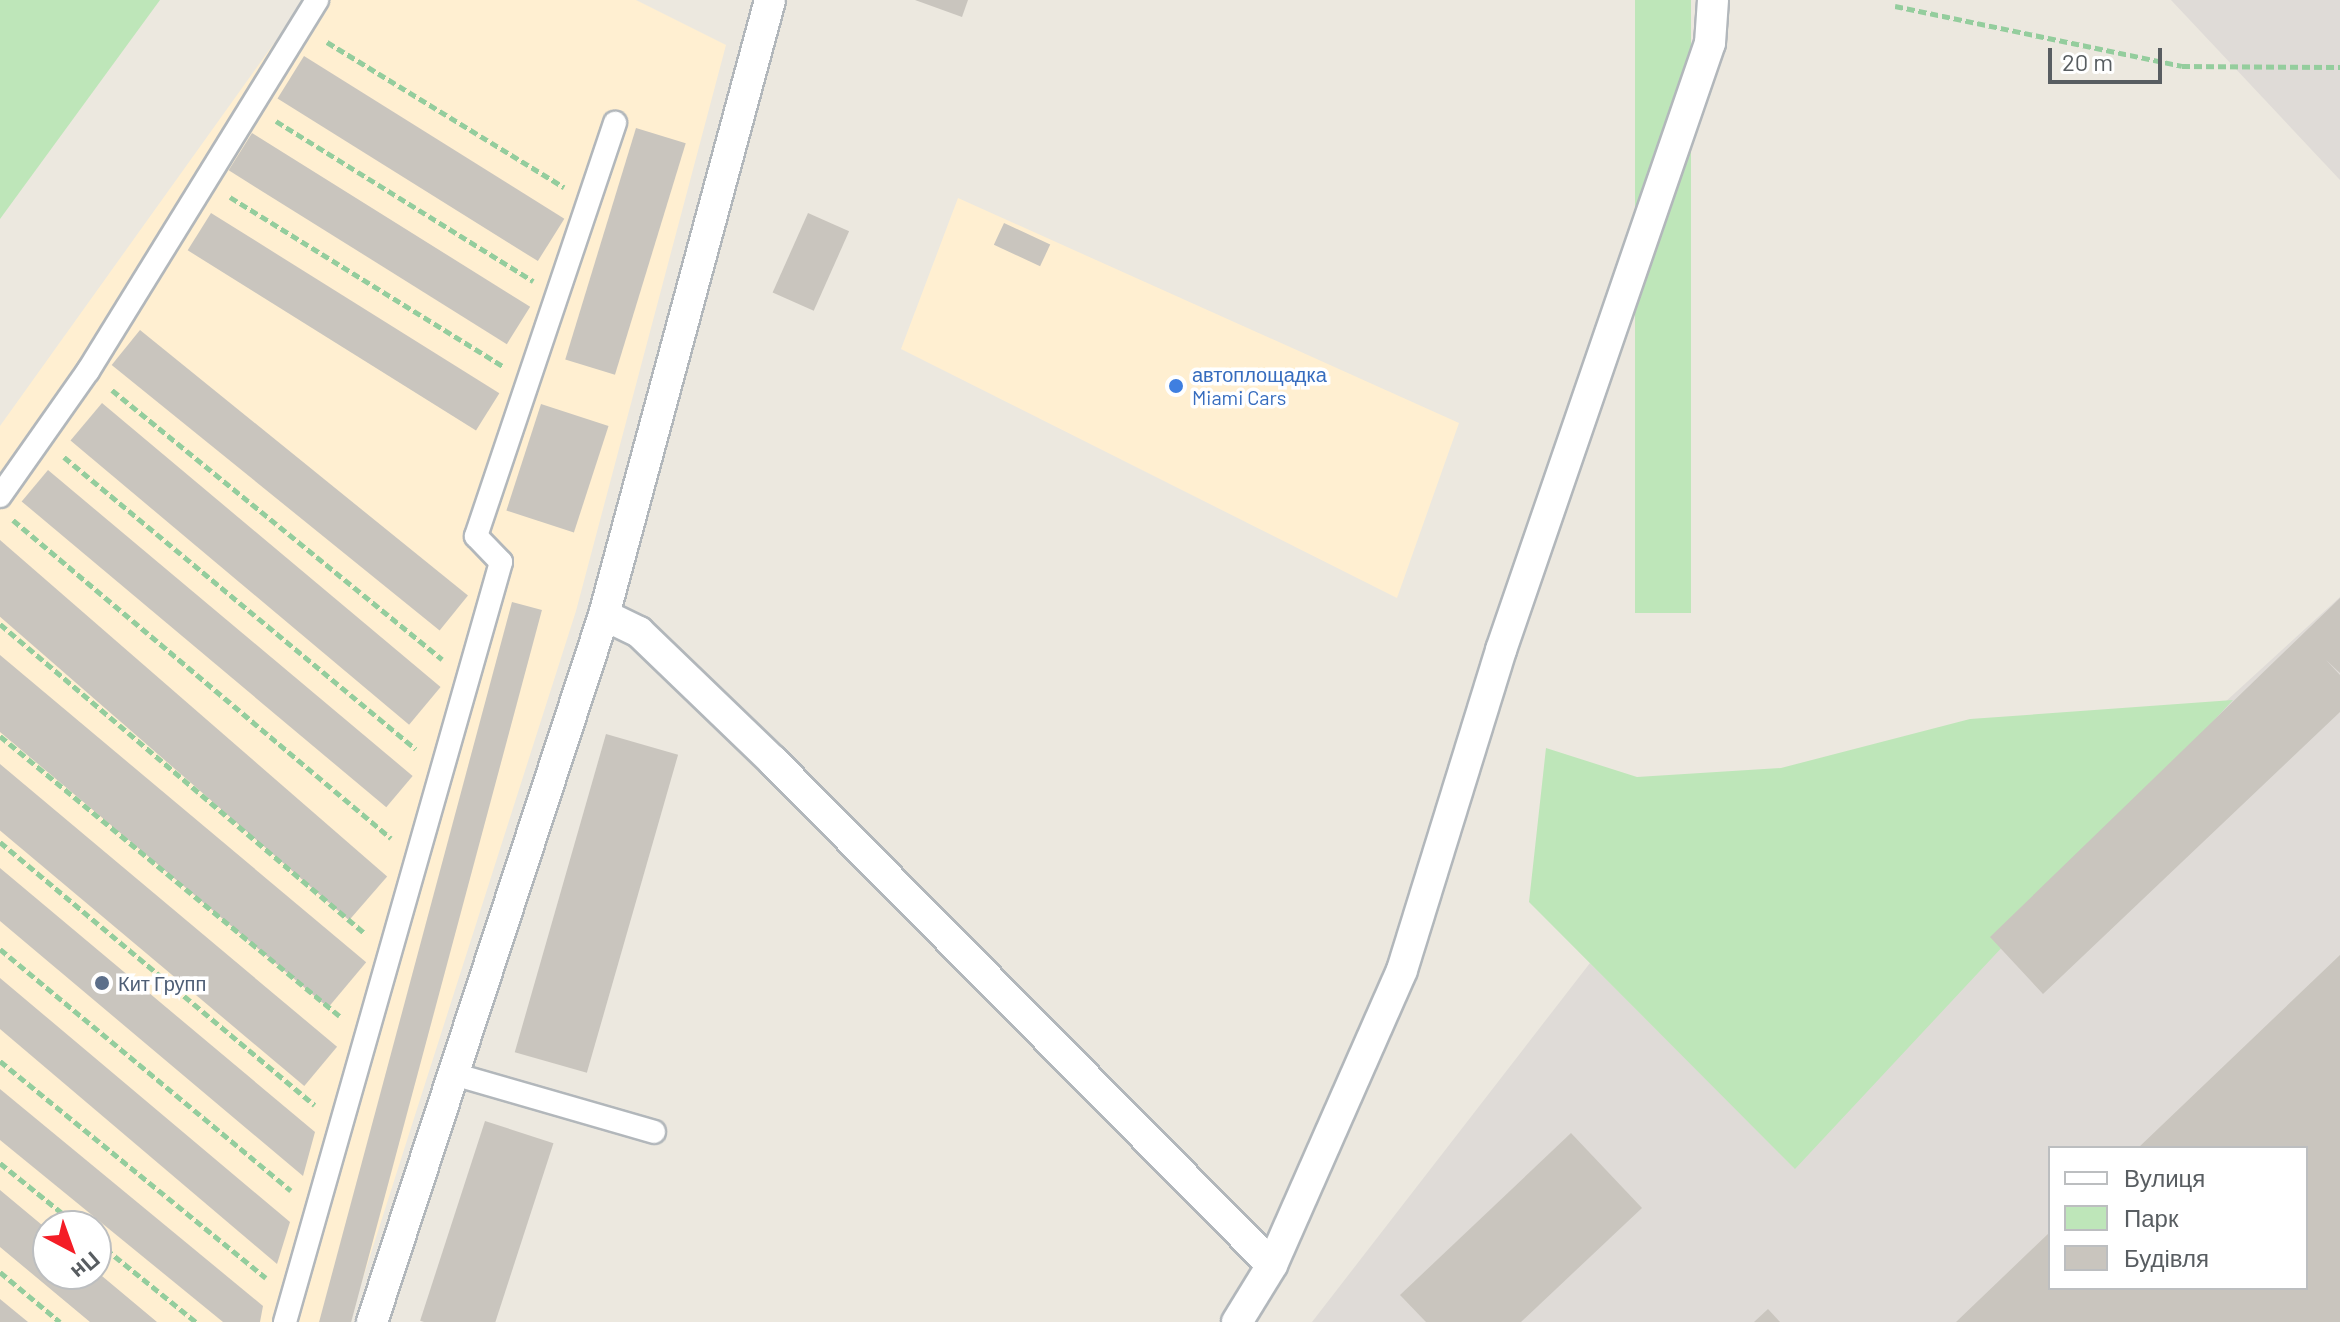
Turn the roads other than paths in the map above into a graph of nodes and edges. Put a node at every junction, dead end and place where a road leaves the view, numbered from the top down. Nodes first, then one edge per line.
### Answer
1 (317, 0) edge
2 (770, 0) edge
3 (1713, 0) edge
4 (615, 123) dead end
5 (0, 496) edge
6 (604, 615) junction
7 (457, 1075) junction
8 (654, 1132) dead end
9 (1272, 1265) junction
10 (285, 1322) edge
11 (372, 1322) edge
12 (1237, 1322) edge

1 - 5 street
2 - 6 street
3 - 9 street
4 - 10 street
6 - 7 street
6 - 9 street
7 - 8 street
7 - 11 street
9 - 12 street

